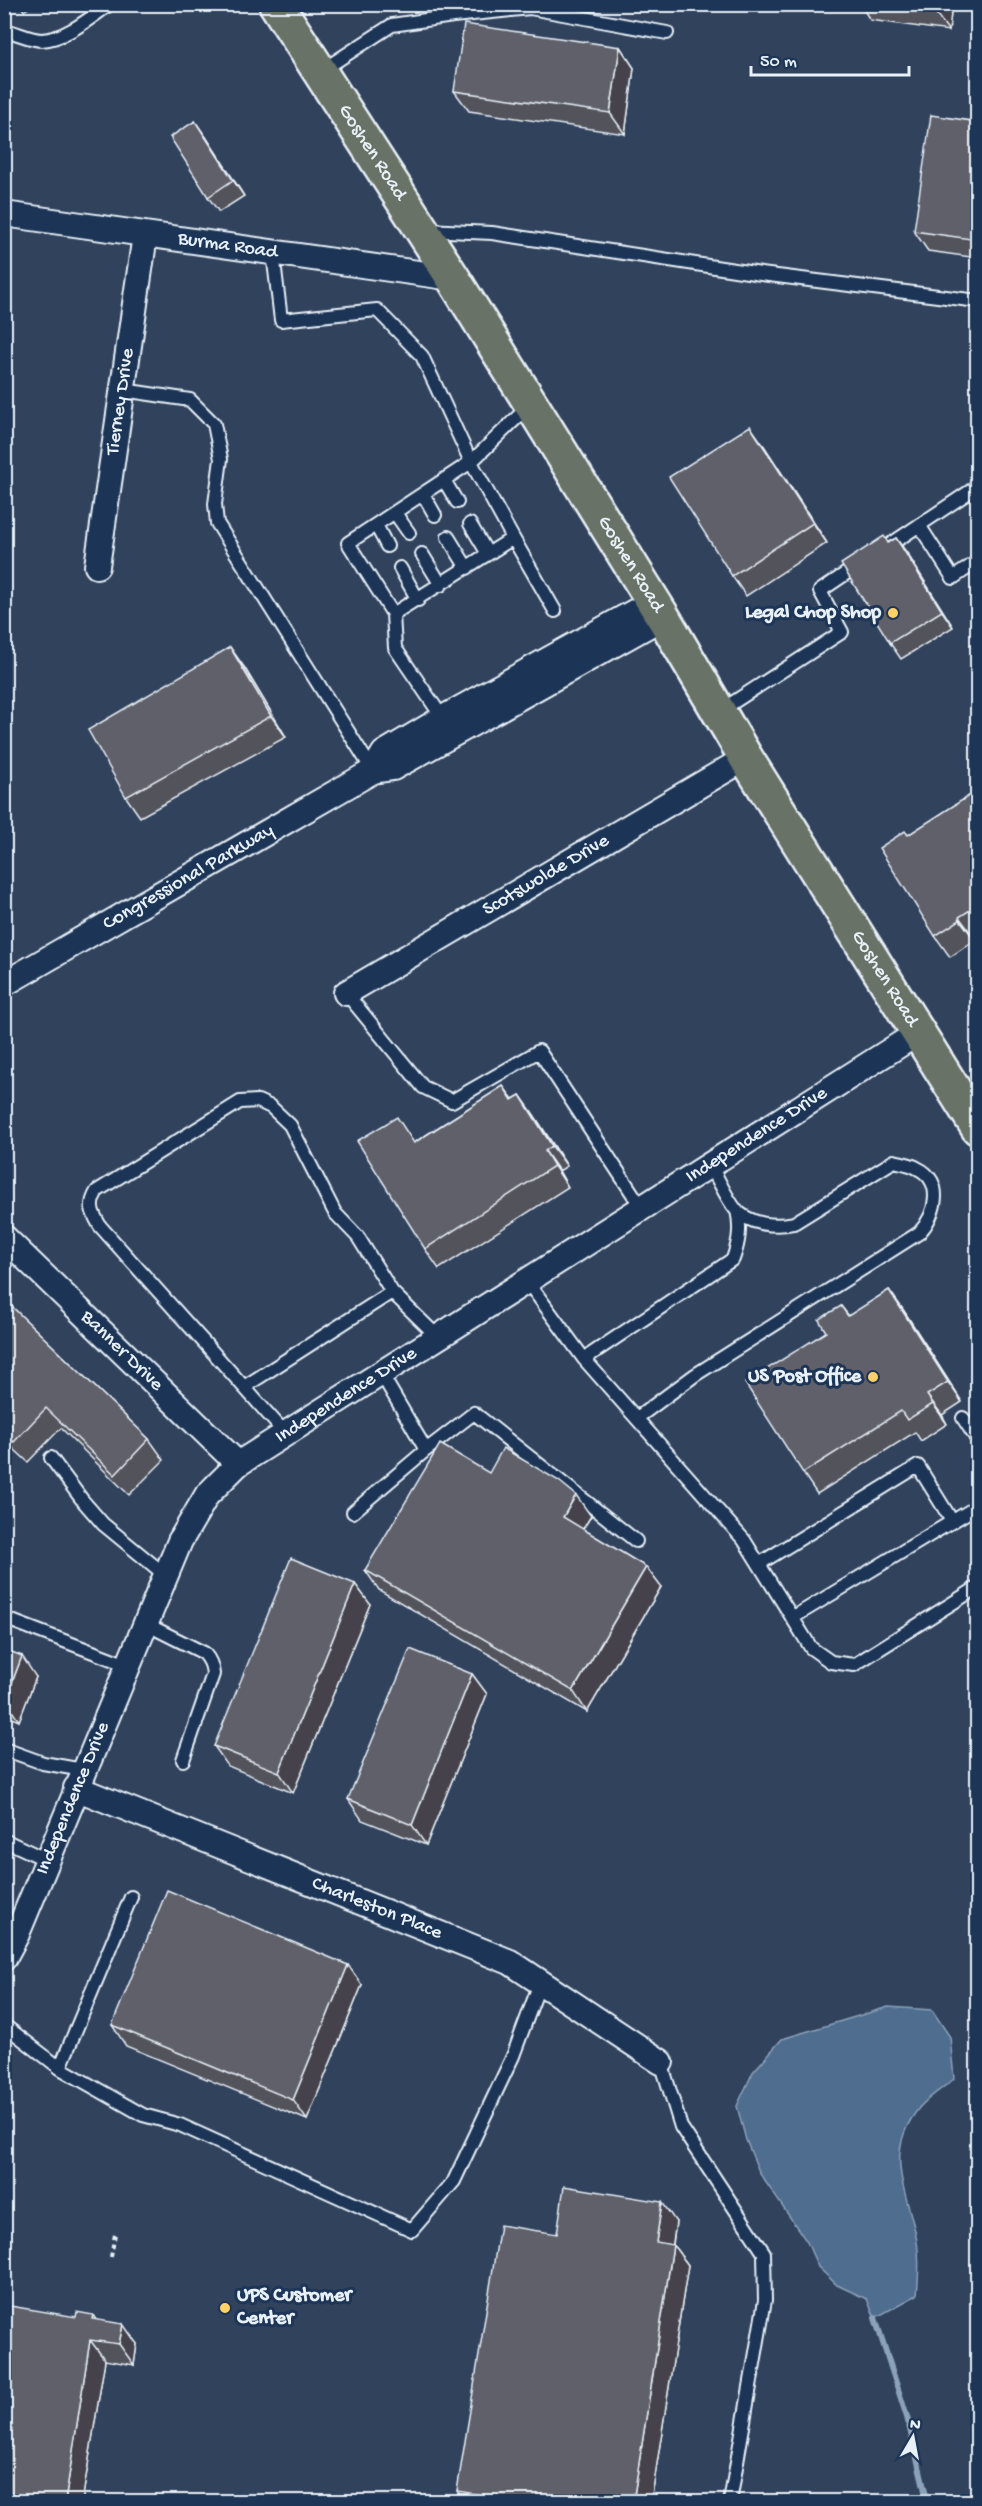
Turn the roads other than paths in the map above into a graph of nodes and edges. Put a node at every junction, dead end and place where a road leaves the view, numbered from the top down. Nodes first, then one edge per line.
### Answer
1 (110, 4) edge
2 (276, 4) edge
3 (4, 30) edge
4 (667, 33) dead end
5 (320, 72) junction
6 (4, 214) edge
7 (422, 230) junction
8 (145, 235) junction
9 (273, 253) junction
10 (453, 278) junction
11 (978, 301) edge
12 (123, 390) junction
13 (531, 404) junction
14 (471, 462) junction
15 (444, 480) junction
16 (978, 486) edge
17 (423, 494) junction
18 (457, 502) dead end
19 (395, 513) junction
20 (435, 515) dead end
21 (470, 524) dead end
22 (375, 525) junction
23 (918, 525) junction
24 (409, 533) dead end
25 (448, 537) dead end
26 (513, 538) junction
27 (387, 546) dead end
28 (422, 554) dead end
29 (488, 554) junction
30 (978, 561) edge
31 (97, 566) dead end
32 (400, 568) dead end
33 (467, 568) junction
34 (441, 585) junction
35 (418, 600) junction
36 (659, 609) junction
37 (555, 611) dead end
38 (393, 614) junction
39 (719, 712) junction
40 (448, 726) junction
41 (746, 758) junction
42 (374, 771) junction
43 (4, 984) edge
44 (346, 993) joint
45 (918, 1033) junction
46 (978, 1128) edge
47 (710, 1165) junction
48 (642, 1208) junction
49 (737, 1210) junction
50 (4, 1237) edge
51 (527, 1281) junction
52 (392, 1292) junction
53 (438, 1337) junction
54 (584, 1359) junction
55 (382, 1375) junction
56 (244, 1387) junction
57 (637, 1418) junction
58 (963, 1418) dead end
59 (286, 1434) junction
60 (978, 1441) edge
61 (426, 1450) junction
62 (51, 1458) dead end
63 (238, 1464) junction
64 (978, 1506) edge
65 (353, 1512) dead end
66 (952, 1521) junction
67 (636, 1541) dead end
68 (759, 1564) junction
69 (164, 1574) junction
70 (978, 1587) edge
71 (4, 1618) edge
72 (792, 1618) junction
73 (144, 1623) junction
74 (127, 1665) junction
75 (4, 1749) edge
76 (183, 1760) dead end
77 (80, 1779) junction
78 (4, 1840) edge
79 (47, 1860) junction
80 (131, 1897) dead end
81 (4, 1958) edge
82 (540, 1983) junction
83 (4, 2025) edge
84 (661, 2062) joint
85 (60, 2068) junction
86 (730, 2502) edge

1 - 3 lane
2 - 5 main road, Goshen Road
4 - 5 lane
5 - 7 main road, Goshen Road
6 - 8 street, Burma Road
7 - 10 main road, Goshen Road
7 - 11 lane
8 - 9 street, Burma Road
8 - 12 street, Tierney Drive
9 - 10 street, Burma Road
9 - 14 lane
10 - 13 main road, Goshen Road
12 - 31 street, Tierney Drive
12 - 42 lane
13 - 14 lane
13 - 36 main road, Goshen Road
14 - 15 lane
14 - 26 lane
15 - 17 lane
15 - 18 lane
16 - 23 lane
17 - 19 lane
17 - 20 lane
19 - 22 lane
19 - 24 lane
21 - 29 lane
22 - 27 lane
22 - 38 lane
23 - 30 lane
23 - 39 lane
25 - 33 lane
26 - 29 lane
26 - 37 lane
28 - 34 lane
29 - 33 lane
32 - 35 lane
33 - 34 lane
34 - 35 lane
35 - 38 lane
36 - 39 main road, Goshen Road
36 - 40 street, Congressional Parkway
38 - 40 lane
39 - 41 main road, Goshen Road
40 - 42 street, Congressional Parkway
41 - 44 street, Scotswolde Drive
41 - 45 main road, Goshen Road
42 - 43 street, Congressional Parkway
44 - 48 lane
45 - 46 main road, Goshen Road
45 - 47 street, Independence Drive
47 - 48 street, Independence Drive
47 - 49 lane
48 - 51 street, Independence Drive
49 - 54 lane
49 - 57 lane
50 - 63 street, Banner Drive
51 - 53 street, Independence Drive
51 - 54 lane
52 - 53 lane
52 - 56 lane
52 - 56 lane
53 - 55 street, Independence Drive
54 - 57 lane
55 - 59 street, Independence Drive
55 - 61 lane
56 - 59 lane
57 - 68 lane
58 - 60 lane
59 - 63 street, Independence Drive
61 - 65 lane
61 - 67 lane
62 - 69 lane
63 - 69 street, Independence Drive
64 - 66 lane
66 - 68 lane
66 - 72 lane
68 - 72 lane
69 - 73 street, Independence Drive
70 - 72 lane
71 - 74 lane
73 - 74 street, Independence Drive
73 - 76 lane
74 - 77 street, Independence Drive
75 - 77 lane
77 - 79 street, Independence Drive
77 - 82 street, Charleston Place
78 - 79 lane
79 - 81 street, Independence Drive
80 - 85 lane
82 - 84 street, Charleston Place
82 - 85 lane
83 - 85 lane
84 - 86 lane

